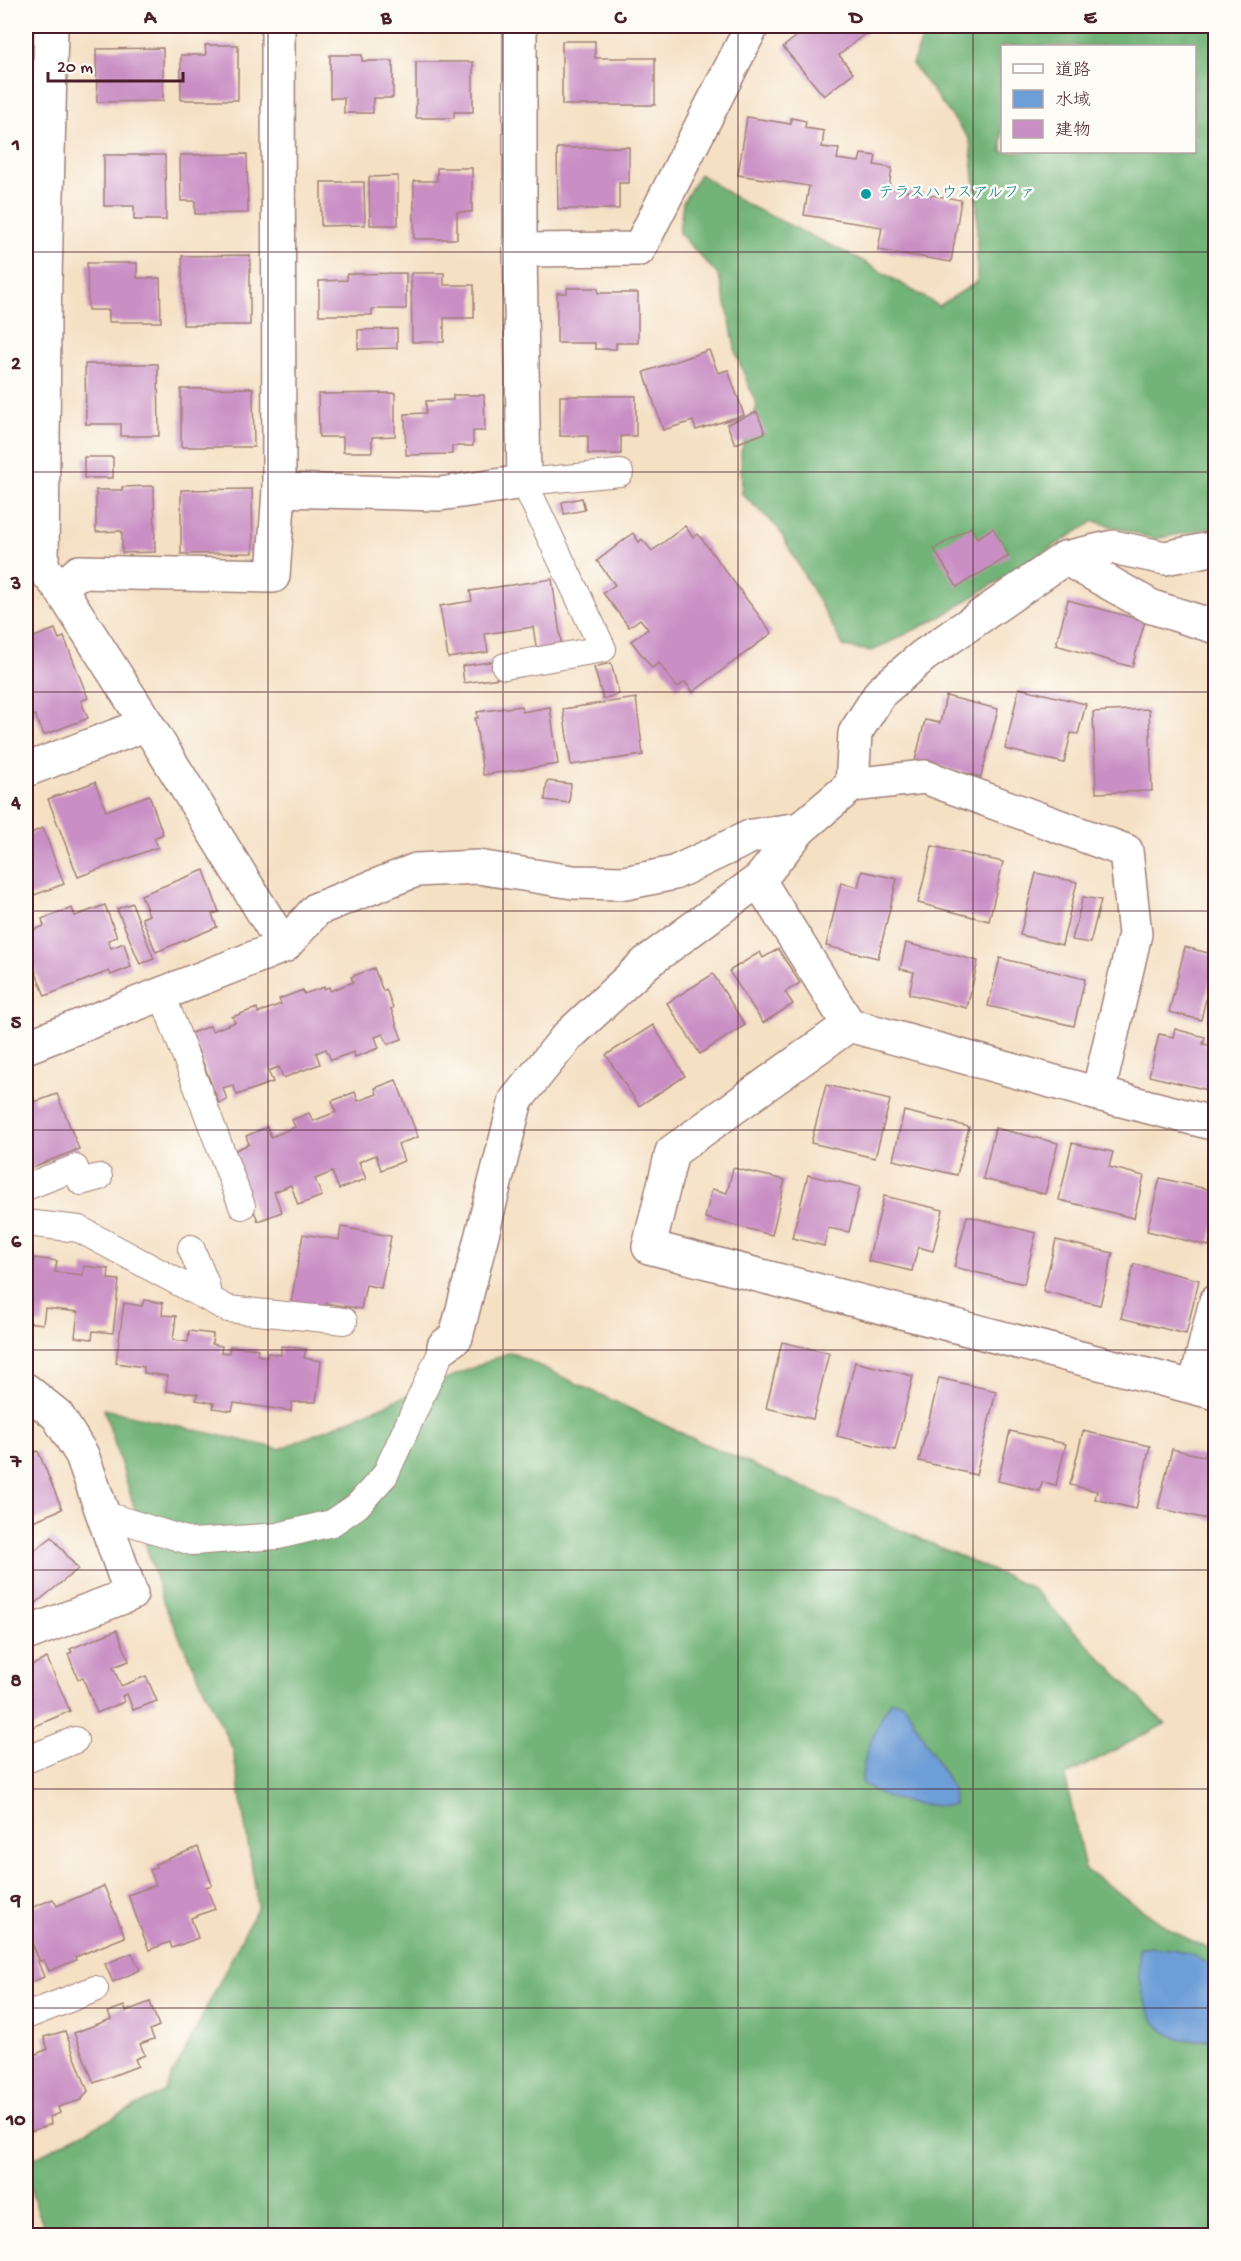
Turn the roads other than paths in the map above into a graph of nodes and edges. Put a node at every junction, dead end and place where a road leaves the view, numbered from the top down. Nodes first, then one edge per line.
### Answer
1 (51, 26) edge
2 (278, 26) edge
3 (520, 26) edge
4 (752, 26) edge
5 (38, 64) edge
6 (520, 250) junction
7 (35, 321) edge
8 (620, 473) dead end
9 (524, 482) junction
10 (279, 490) junction
11 (1215, 548) edge
12 (1065, 558) junction
13 (42, 574) edge
14 (1215, 627) edge
15 (505, 666) dead end
16 (147, 724) junction
17 (26, 770) edge
18 (852, 785) junction
19 (800, 829) junction
20 (766, 892) dead end
21 (284, 946) junction
22 (162, 994) junction
23 (849, 1025) junction
24 (26, 1047) edge
25 (1098, 1094) junction
26 (1215, 1124) edge
27 (99, 1177) dead end
28 (26, 1187) edge
29 (242, 1206) dead end
30 (26, 1223) edge
31 (191, 1248) dead end
32 (208, 1298) junction
33 (1215, 1301) edge
34 (344, 1321) dead end
35 (444, 1346) joint
36 (26, 1390) edge
37 (1205, 1390) edge
38 (103, 1514) junction
39 (26, 1634) edge
40 (75, 1740) dead end
41 (26, 1760) edge
42 (95, 1989) dead end
43 (26, 2016) edge

1 - 5 street
2 - 10 street
3 - 6 street
4 - 6 street
5 - 7 street
6 - 9 street
7 - 13 street
8 - 9 lane
9 - 10 street
9 - 15 lane
10 - 13 street
11 - 12 street
12 - 14 street
12 - 18 street
13 - 16 street
16 - 17 street
16 - 21 street
18 - 19 street
18 - 25 street
19 - 21 street
19 - 35 street
20 - 23 street
21 - 22 street
22 - 24 street
22 - 29 lane
23 - 25 street
23 - 37 street
25 - 26 street
27 - 28 lane
30 - 32 lane
31 - 32 lane
32 - 34 lane
33 - 37 street
35 - 38 lane
36 - 38 street
38 - 39 street
40 - 41 lane
42 - 43 lane

